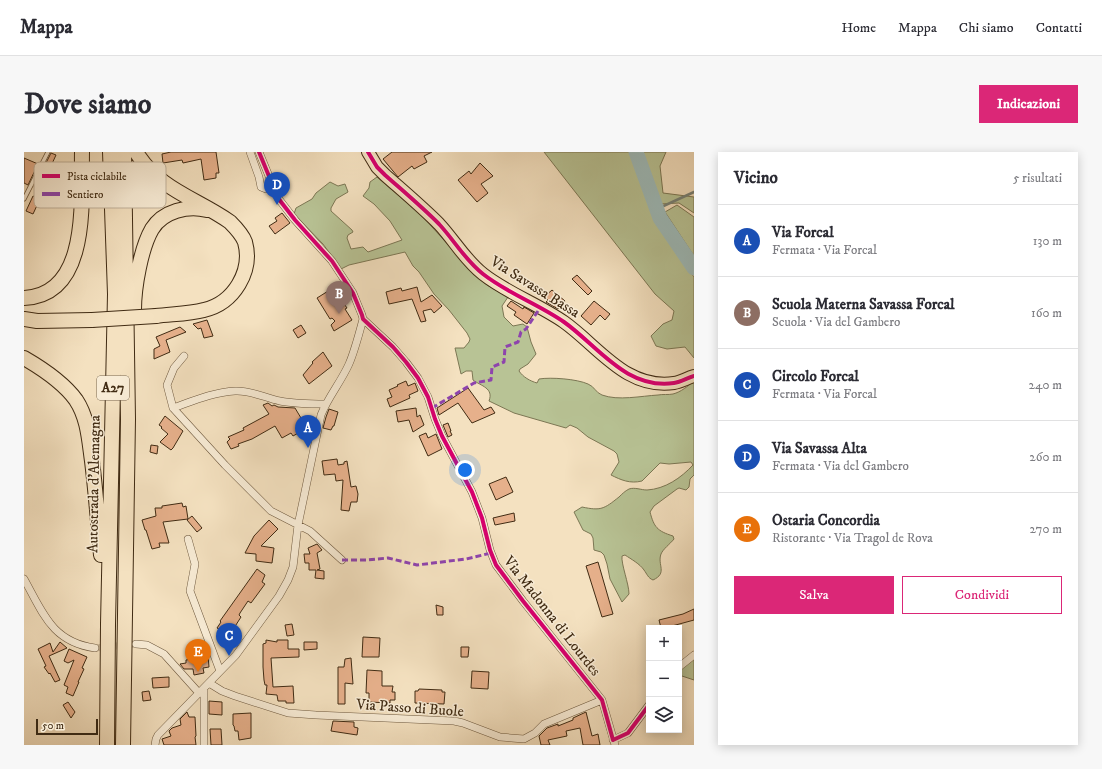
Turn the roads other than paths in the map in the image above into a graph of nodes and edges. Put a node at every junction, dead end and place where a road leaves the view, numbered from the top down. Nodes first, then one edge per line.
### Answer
1 (48, 152) edge
2 (82, 152) edge
3 (110, 152) edge
4 (124, 152) edge
5 (136, 152) edge
6 (250, 152) edge
7 (259, 152) edge
8 (368, 152) edge
9 (43, 162) edge
10 (82, 162) edge
11 (110, 162) edge
12 (124, 162) edge
13 (143, 162) edge
14 (34, 179) edge
15 (166, 184) edge
16 (273, 186) junction
17 (24, 198) edge
18 (81, 208) edge
19 (112, 208) edge
20 (125, 208) edge
21 (217, 213) junction
22 (24, 298) edge
23 (24, 319) edge
24 (363, 319) junction
25 (184, 356) dead end
26 (24, 358) edge
27 (694, 376) edge
28 (326, 404) junction
29 (173, 408) junction
30 (128, 419) junction
31 (298, 525) junction
32 (188, 539) dead end
33 (342, 560) dead end
34 (24, 579) edge
35 (108, 624) junction
36 (136, 644) tunnel mouth
37 (94, 648) tunnel mouth
38 (694, 655) edge
39 (682, 665) edge
40 (220, 671) junction
41 (204, 688) junction
42 (602, 700) junction
43 (646, 709) edge
44 (614, 743) edge
45 (107, 745) edge
46 (122, 745) edge
47 (155, 745) edge
48 (204, 745) edge

1 - 9 lane
2 - 10 highway
3 - 11 highway, Autostrada d'Alemagna / A27
4 - 12 highway, A27
5 - 13 highway, A27
6 - 16 street
7 - 16 street
8 - 27 main road, Via Savassa Bassa
14 - 17 lane
15 - 21 highway, A27
16 - 24 street
18 - 22 highway
19 - 35 highway, Autostrada d'Alemagna / A27
20 - 30 highway, A27
21 - 23 highway, A27, bridge
21 - 30 highway, A27
24 - 28 street
24 - 42 street, Via Madonna di Lourdes
25 - 29 street
26 - 35 highway, A27
28 - 29 street
28 - 31 street
29 - 31 street
30 - 46 highway, A27
31 - 33 street
31 - 40 street
32 - 40 street
34 - 37 street
35 - 45 highway, Autostrada d'Alemagna / A27
36 - 41 street, Via Passo di Buole
38 - 39 street
40 - 41 street
41 - 42 street, Via Passo di Buole
41 - 47 street
41 - 48 street
42 - 44 street, Via Madonna di Lourdes
43 - 44 street

